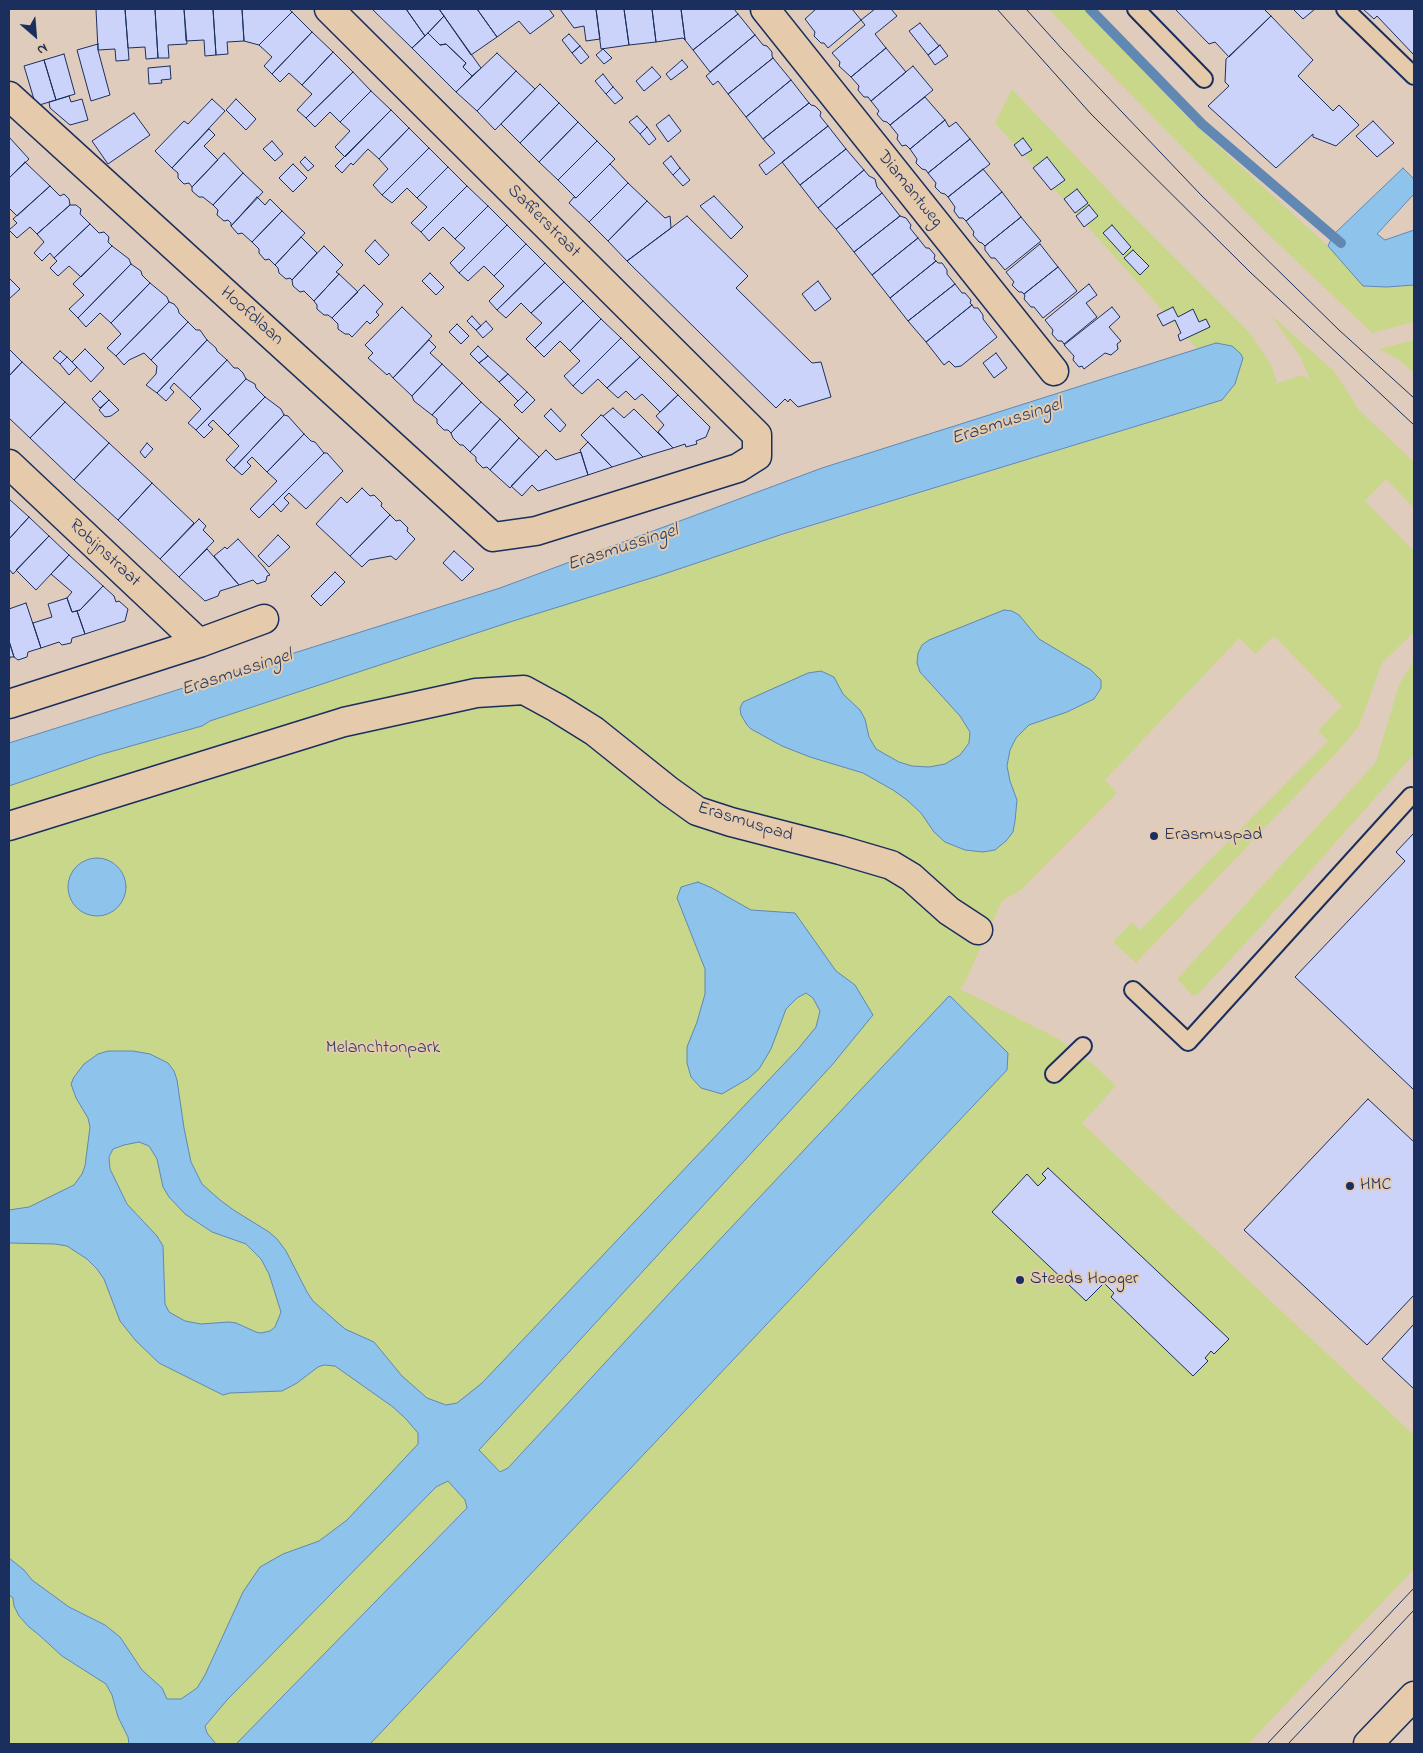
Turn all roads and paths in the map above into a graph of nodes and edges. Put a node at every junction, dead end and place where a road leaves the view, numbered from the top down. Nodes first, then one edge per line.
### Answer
1 (329, 9) edge
2 (765, 9) edge
3 (1136, 9) edge
4 (1345, 9) edge
5 (1414, 76) edge
6 (1204, 79) dead end
7 (9, 96) edge
8 (1054, 371) dead end
9 (9, 464) edge
10 (493, 537) joint
11 (264, 619) dead end
12 (199, 643) junction
13 (9, 704) edge
14 (1411, 796) dead end
15 (9, 826) edge
16 (978, 930) dead end
17 (1133, 990) dead end
18 (1083, 1046) dead end
19 (1054, 1074) dead end
20 (1414, 1696) edge
21 (1368, 1744) edge

1 - 10 street, Saffierstraat
2 - 8 street, Diamantweg
3 - 6 lane
4 - 5 lane
7 - 10 street, Hoofdlaan
9 - 12 street, Robijnstraat
11 - 12 street
12 - 13 street
14 - 17 lane
15 - 16 street, Erasmuspad
18 - 19 lane
20 - 21 street

